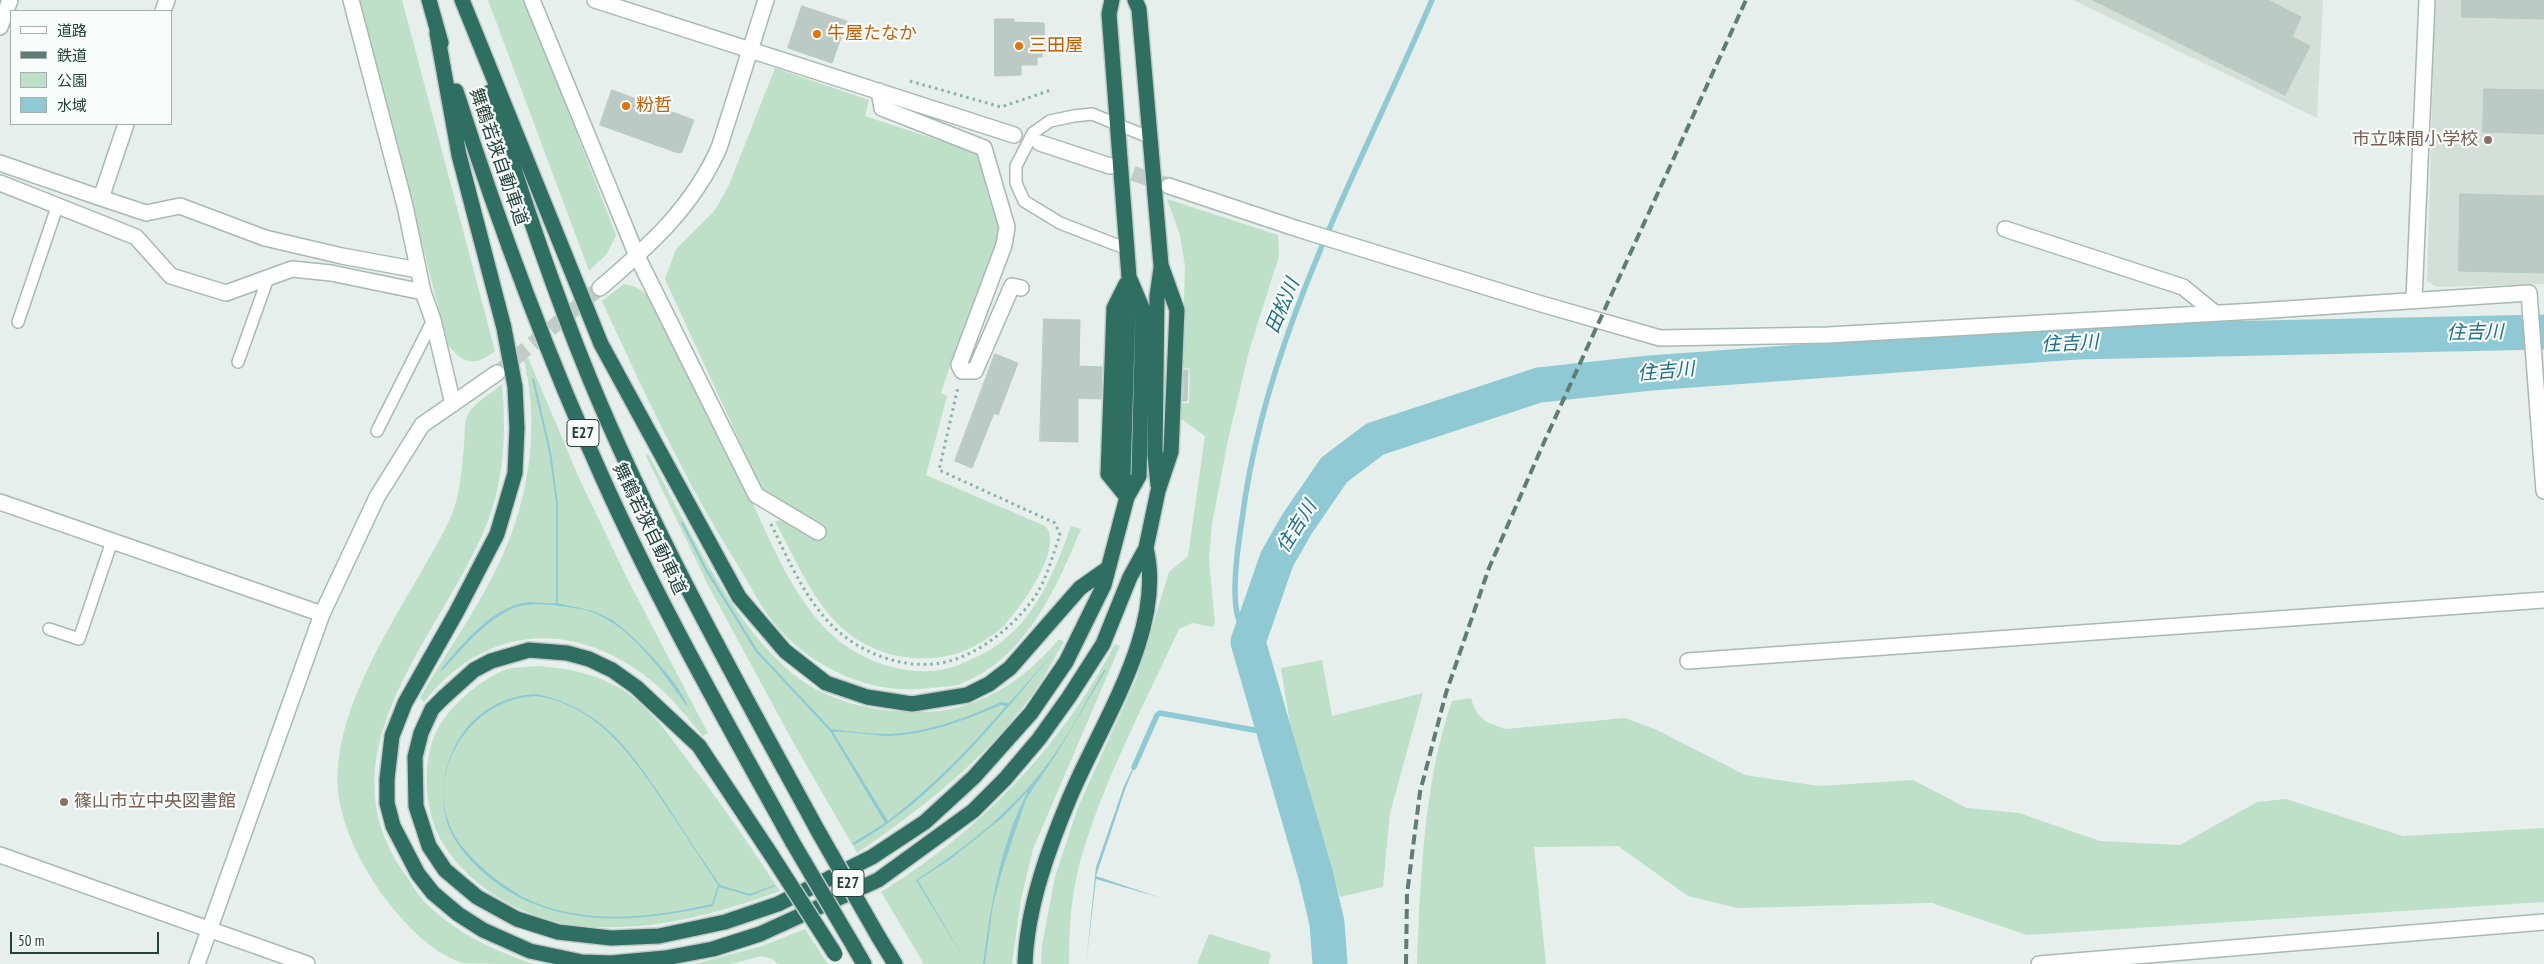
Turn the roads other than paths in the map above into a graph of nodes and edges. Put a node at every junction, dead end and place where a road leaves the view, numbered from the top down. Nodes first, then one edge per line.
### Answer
1 (10, 0) edge
2 (351, 0) edge
3 (429, 0) edge
4 (462, 0) edge
5 (532, 0) edge
6 (595, 0) edge
7 (766, 0) edge
8 (1112, 0) edge
9 (1135, 0) edge
10 (2427, 0) edge
11 (0, 27) edge
12 (437, 33) junction
13 (750, 50) junction
14 (879, 91) junction
15 (1118, 123) junction
16 (126, 125) edge
17 (1014, 135) dead end
18 (1151, 138) junction
19 (1040, 143) dead end
20 (0, 163) edge
21 (1110, 166) tunnel mouth
22 (0, 183) edge
23 (1168, 186) tunnel mouth
24 (101, 198) junction
25 (57, 207) junction
26 (2005, 230) dead end
27 (1127, 249) junction
28 (637, 256) junction
29 (418, 270) junction
30 (268, 278) junction
31 (600, 288) tunnel mouth
32 (1021, 288) dead end
33 (423, 292) junction
34 (2414, 300) junction
35 (2215, 313) junction
36 (433, 320) junction
37 (18, 322) dead end
38 (238, 362) dead end
39 (497, 373) tunnel mouth
40 (453, 404) junction
41 (377, 431) dead end
42 (2544, 491) edge
43 (0, 502) edge
44 (818, 532) dead end
45 (112, 541) junction
46 (1146, 548) junction
47 (1107, 568) junction
48 (2544, 600) edge
49 (322, 614) junction
50 (49, 629) dead end
51 (1688, 661) dead end
52 (0, 855) edge
53 (2544, 922) edge
54 (209, 929) junction
55 (838, 959) edge
56 (197, 964) edge
57 (307, 964) edge
58 (864, 964) edge
59 (895, 964) edge
60 (1025, 964) edge
61 (2039, 964) edge

1 - 11 street
2 - 29 street
3 - 12 highway, 舞鶴若狭自動車道 / E27
4 - 47 highway
4 - 59 highway, 舞鶴若狭自動車道 / E27, bridge
5 - 28 street
6 - 13 street
7 - 13 street
8 - 15 highway
9 - 18 highway
10 - 34 street
12 - 46 highway
12 - 58 highway, 舞鶴若狭自動車道 / E27, bridge
13 - 14 street
13 - 28 street
14 - 17 street
14 - 32 street
15 - 18 lane
15 - 27 highway
15 - 27 lane
16 - 24 street
18 - 46 highway
19 - 21 street
20 - 24 street
22 - 25 street
23 - 35 street
24 - 29 street
25 - 30 street
25 - 37 lane
26 - 35 street
27 - 47 highway
28 - 31 street
28 - 44 street
29 - 33 street
30 - 33 street
30 - 38 lane
33 - 36 street
34 - 35 street
34 - 42 street
36 - 40 street
36 - 41 lane
39 - 40 street
40 - 49 street
43 - 45 street
45 - 49 street
45 - 50 lane
46 - 60 highway
47 - 55 highway, bridge
48 - 51 street
49 - 54 street
52 - 54 street
53 - 61 street
54 - 56 street
54 - 57 street

